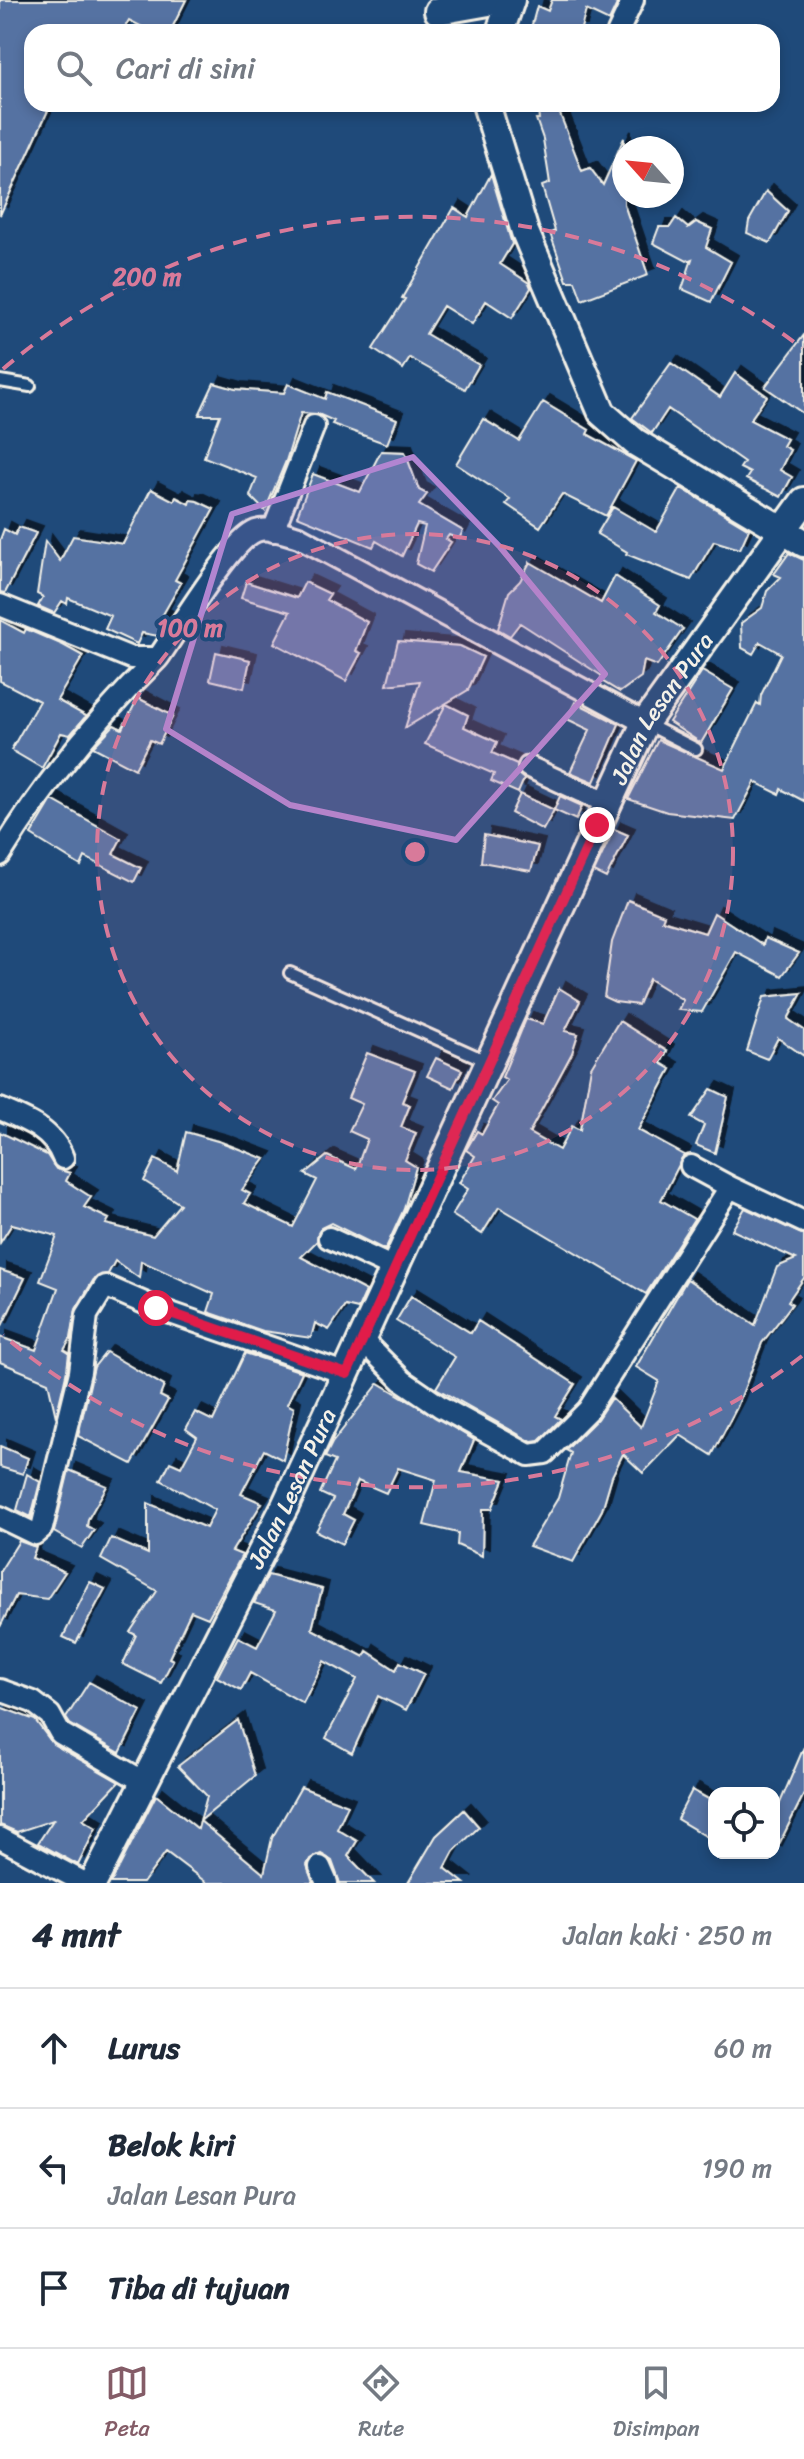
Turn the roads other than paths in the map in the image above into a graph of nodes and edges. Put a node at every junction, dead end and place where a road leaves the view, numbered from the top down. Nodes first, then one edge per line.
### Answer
1 (500, 0) edge
2 (511, 0) edge
3 (633, 0) edge
4 (438, 14) edge
5 (503, 24) edge
6 (622, 24) edge
7 (488, 112) edge
8 (0, 381) edge
9 (30, 386) dead end
10 (314, 426) dead end
11 (804, 501) edge
12 (273, 531) junction
13 (794, 537) edge
14 (0, 605) edge
15 (158, 658) junction
16 (645, 723) junction
17 (696, 749) dead end
18 (529, 767) dead end
19 (607, 803) junction
20 (0, 855) edge
21 (290, 973) dead end
22 (490, 1063) junction
23 (0, 1109) edge
24 (63, 1158) dead end
25 (691, 1166) dead end
26 (730, 1187) junction
27 (804, 1222) edge
28 (329, 1238) dead end
29 (396, 1269) junction
30 (362, 1340) junction
31 (347, 1374) junction
32 (0, 1517) edge
33 (0, 1690) edge
34 (144, 1782) junction
35 (0, 1838) edge
36 (85, 1883) edge
37 (93, 1883) edge

1 - 4 street
2 - 5 street
3 - 6 street
7 - 13 street
8 - 9 lane
10 - 12 street
11 - 13 street, Jalan Lesan Pura
12 - 15 street
12 - 16 street
13 - 16 street, Jalan Lesan Pura
14 - 15 street
15 - 20 street
16 - 17 lane
16 - 19 street, Jalan Lesan Pura
18 - 19 street
19 - 22 street, Jalan Lesan Pura
21 - 22 lane
22 - 29 street, Jalan Lesan Pura
23 - 24 street
25 - 26 street
26 - 27 street
26 - 30 street
28 - 29 street
29 - 30 street, Jalan Lesan Pura
30 - 31 street, Jalan Lesan Pura
31 - 32 street
31 - 34 street, Jalan Lesan Pura
33 - 34 street
34 - 37 street, Jalan Lesan Pura
35 - 36 street

